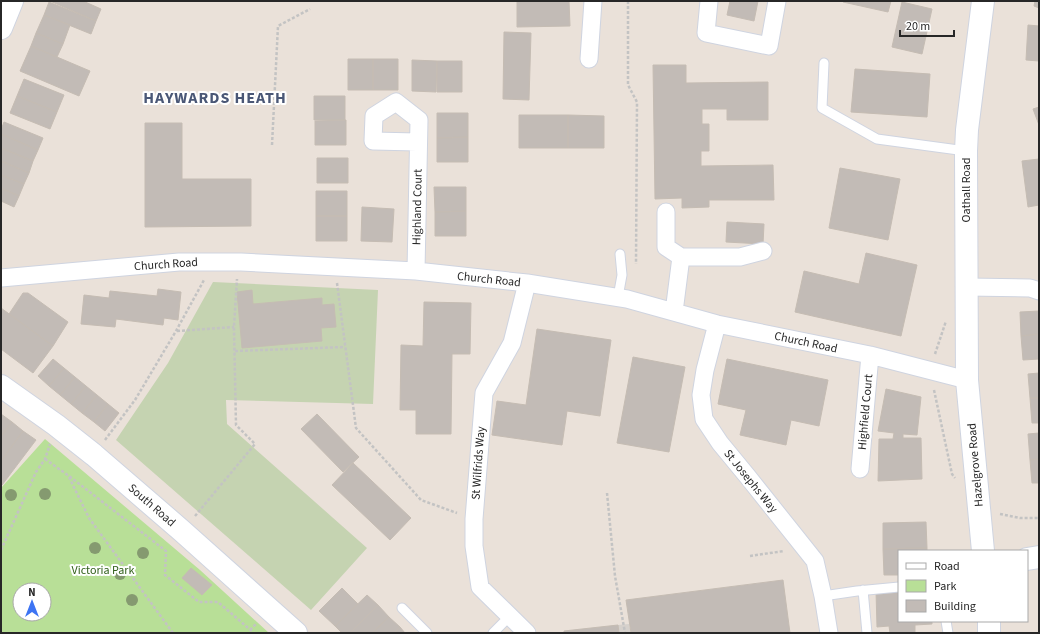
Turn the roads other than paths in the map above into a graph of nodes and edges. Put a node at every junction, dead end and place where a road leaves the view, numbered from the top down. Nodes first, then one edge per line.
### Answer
1 (12, 1) edge
2 (593, 1) edge
3 (709, 1) edge
4 (777, 1) edge
5 (983, 1) edge
6 (1, 28) edge
7 (589, 59) dead end
8 (824, 63) dead end
9 (417, 142) dead end
10 (966, 151) junction
11 (666, 212) dead end
12 (763, 251) dead end
13 (620, 254) dead end
14 (681, 257) junction
15 (416, 271) junction
16 (1, 278) edge
17 (527, 283) junction
18 (967, 288) junction
19 (1039, 291) edge
20 (622, 298) junction
21 (674, 312) junction
22 (717, 324) junction
23 (870, 355) junction
24 (967, 380) junction
25 (3, 391) edge
26 (860, 468) dead end
27 (983, 550) edge
28 (1039, 557) edge
29 (1028, 559) edge
30 (898, 587) edge
31 (863, 590) junction
32 (823, 596) junction
33 (402, 608) dead end
34 (510, 616) junction
35 (946, 622) edge
36 (989, 622) edge
37 (296, 633) edge
38 (427, 633) edge
39 (493, 633) edge
40 (527, 633) edge
41 (829, 633) edge
42 (867, 633) edge
43 (948, 633) edge
44 (990, 633) edge

1 - 6 main road
2 - 7 street
3 - 4 street
5 - 10 main road, Oathall Road
8 - 10 lane
9 - 15 street, Highland Court
10 - 18 main road, Oathall Road
11 - 14 street
12 - 14 street
13 - 20 lane
14 - 21 street
15 - 16 street, Church Road
15 - 17 street, Church Road
17 - 20 street, Church Road
17 - 34 street, St Wilfrids Way
18 - 19 street
18 - 24 main road, Oathall Road
20 - 21 street, Church Road
21 - 22 street, Church Road
22 - 23 street, Church Road
22 - 32 street, St Josephs Way
23 - 24 street, Church Road
23 - 26 street, Highfield Court
24 - 27 main road, Hazelgrove Road
25 - 37 main road, South Road
28 - 29 main road
30 - 31 lane
31 - 32 lane
31 - 42 lane
32 - 41 street, St Josephs Way
33 - 38 lane
34 - 39 lane
34 - 40 street, St Wilfrids Way
35 - 43 lane
36 - 44 main road

